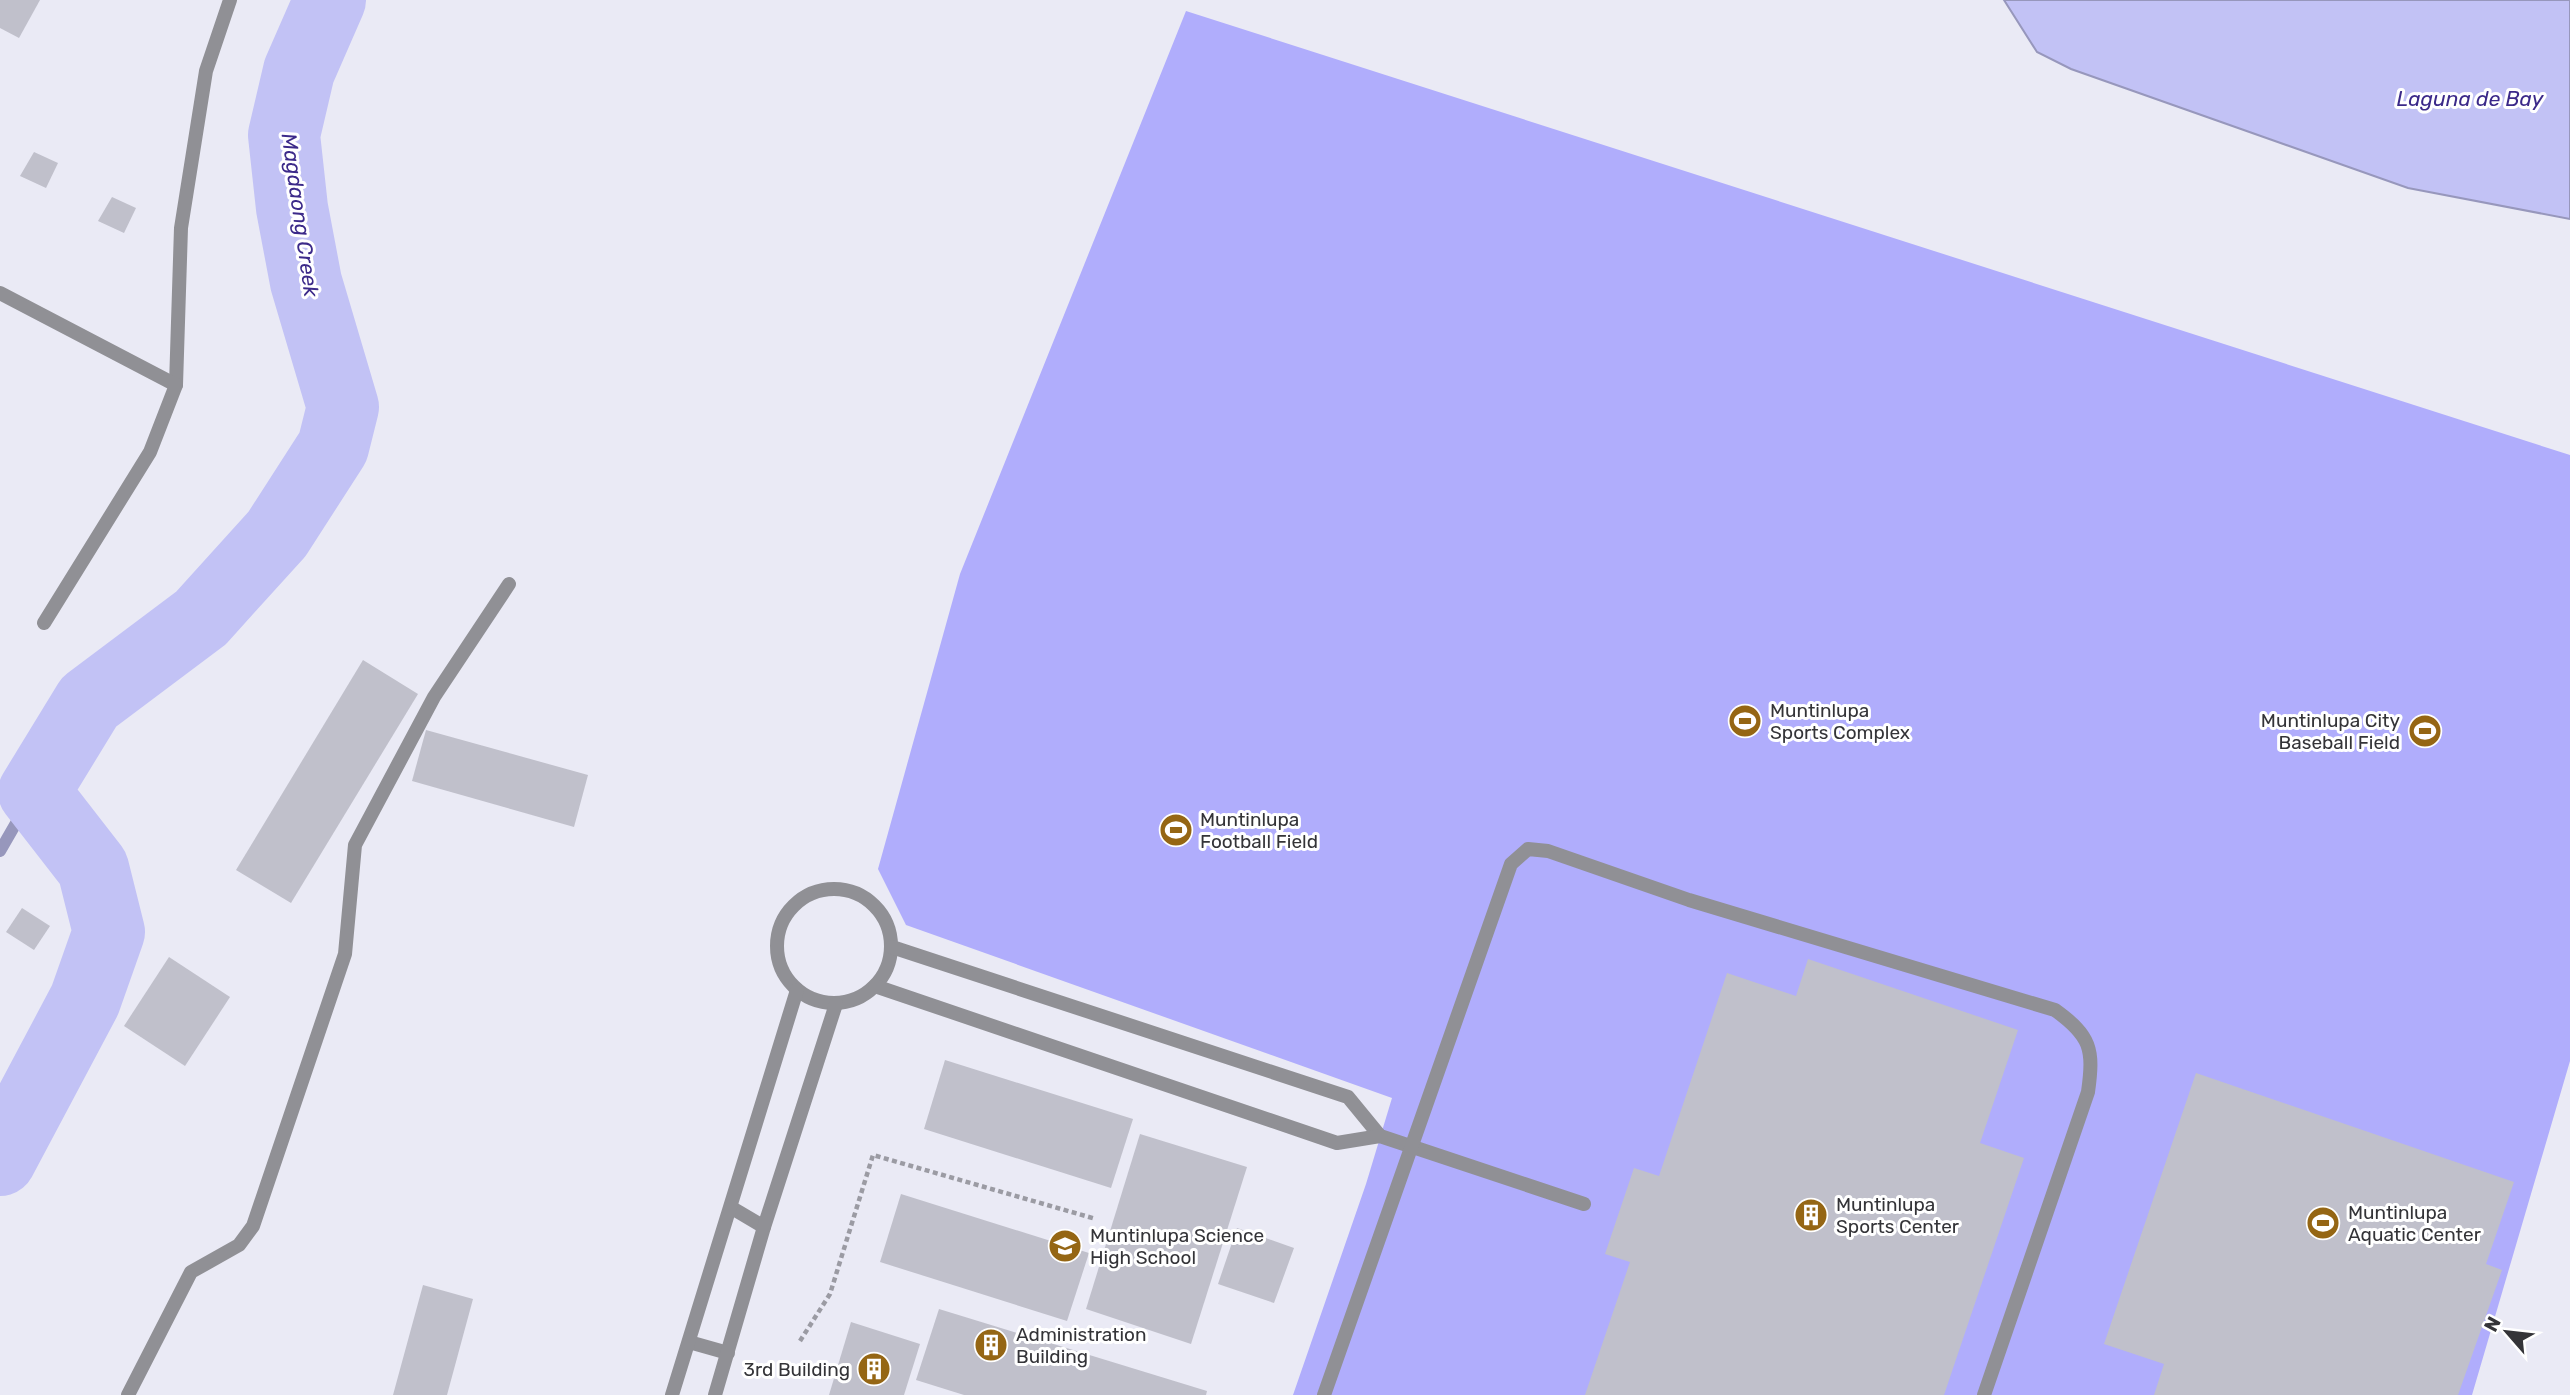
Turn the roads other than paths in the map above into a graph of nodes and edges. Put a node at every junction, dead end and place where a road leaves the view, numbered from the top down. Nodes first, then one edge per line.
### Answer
1 (230, 0) edge
2 (0, 293) edge
3 (176, 385) junction
4 (509, 584) dead end
5 (44, 623) dead end
6 (892, 947) junction
7 (875, 986) junction
8 (797, 989) junction
9 (836, 1004) junction
10 (1380, 1136) junction
11 (1410, 1147) junction
12 (1584, 1205) dead end
13 (732, 1208) junction
14 (764, 1227) junction
15 (689, 1342) junction
16 (729, 1353) junction
17 (128, 1395) edge
18 (673, 1395) edge
19 (715, 1395) edge
20 (1324, 1395) edge
21 (1984, 1395) edge

1 - 3 street
2 - 3 street
3 - 5 street
4 - 17 street
6 - 7 street
6 - 8 street
6 - 10 street
7 - 9 street
7 - 10 street
8 - 9 street
8 - 13 street
9 - 14 street
10 - 11 street
11 - 12 street
11 - 20 street
11 - 21 street
13 - 14 street
13 - 15 street
14 - 16 street
15 - 16 street
15 - 18 street
16 - 19 street

